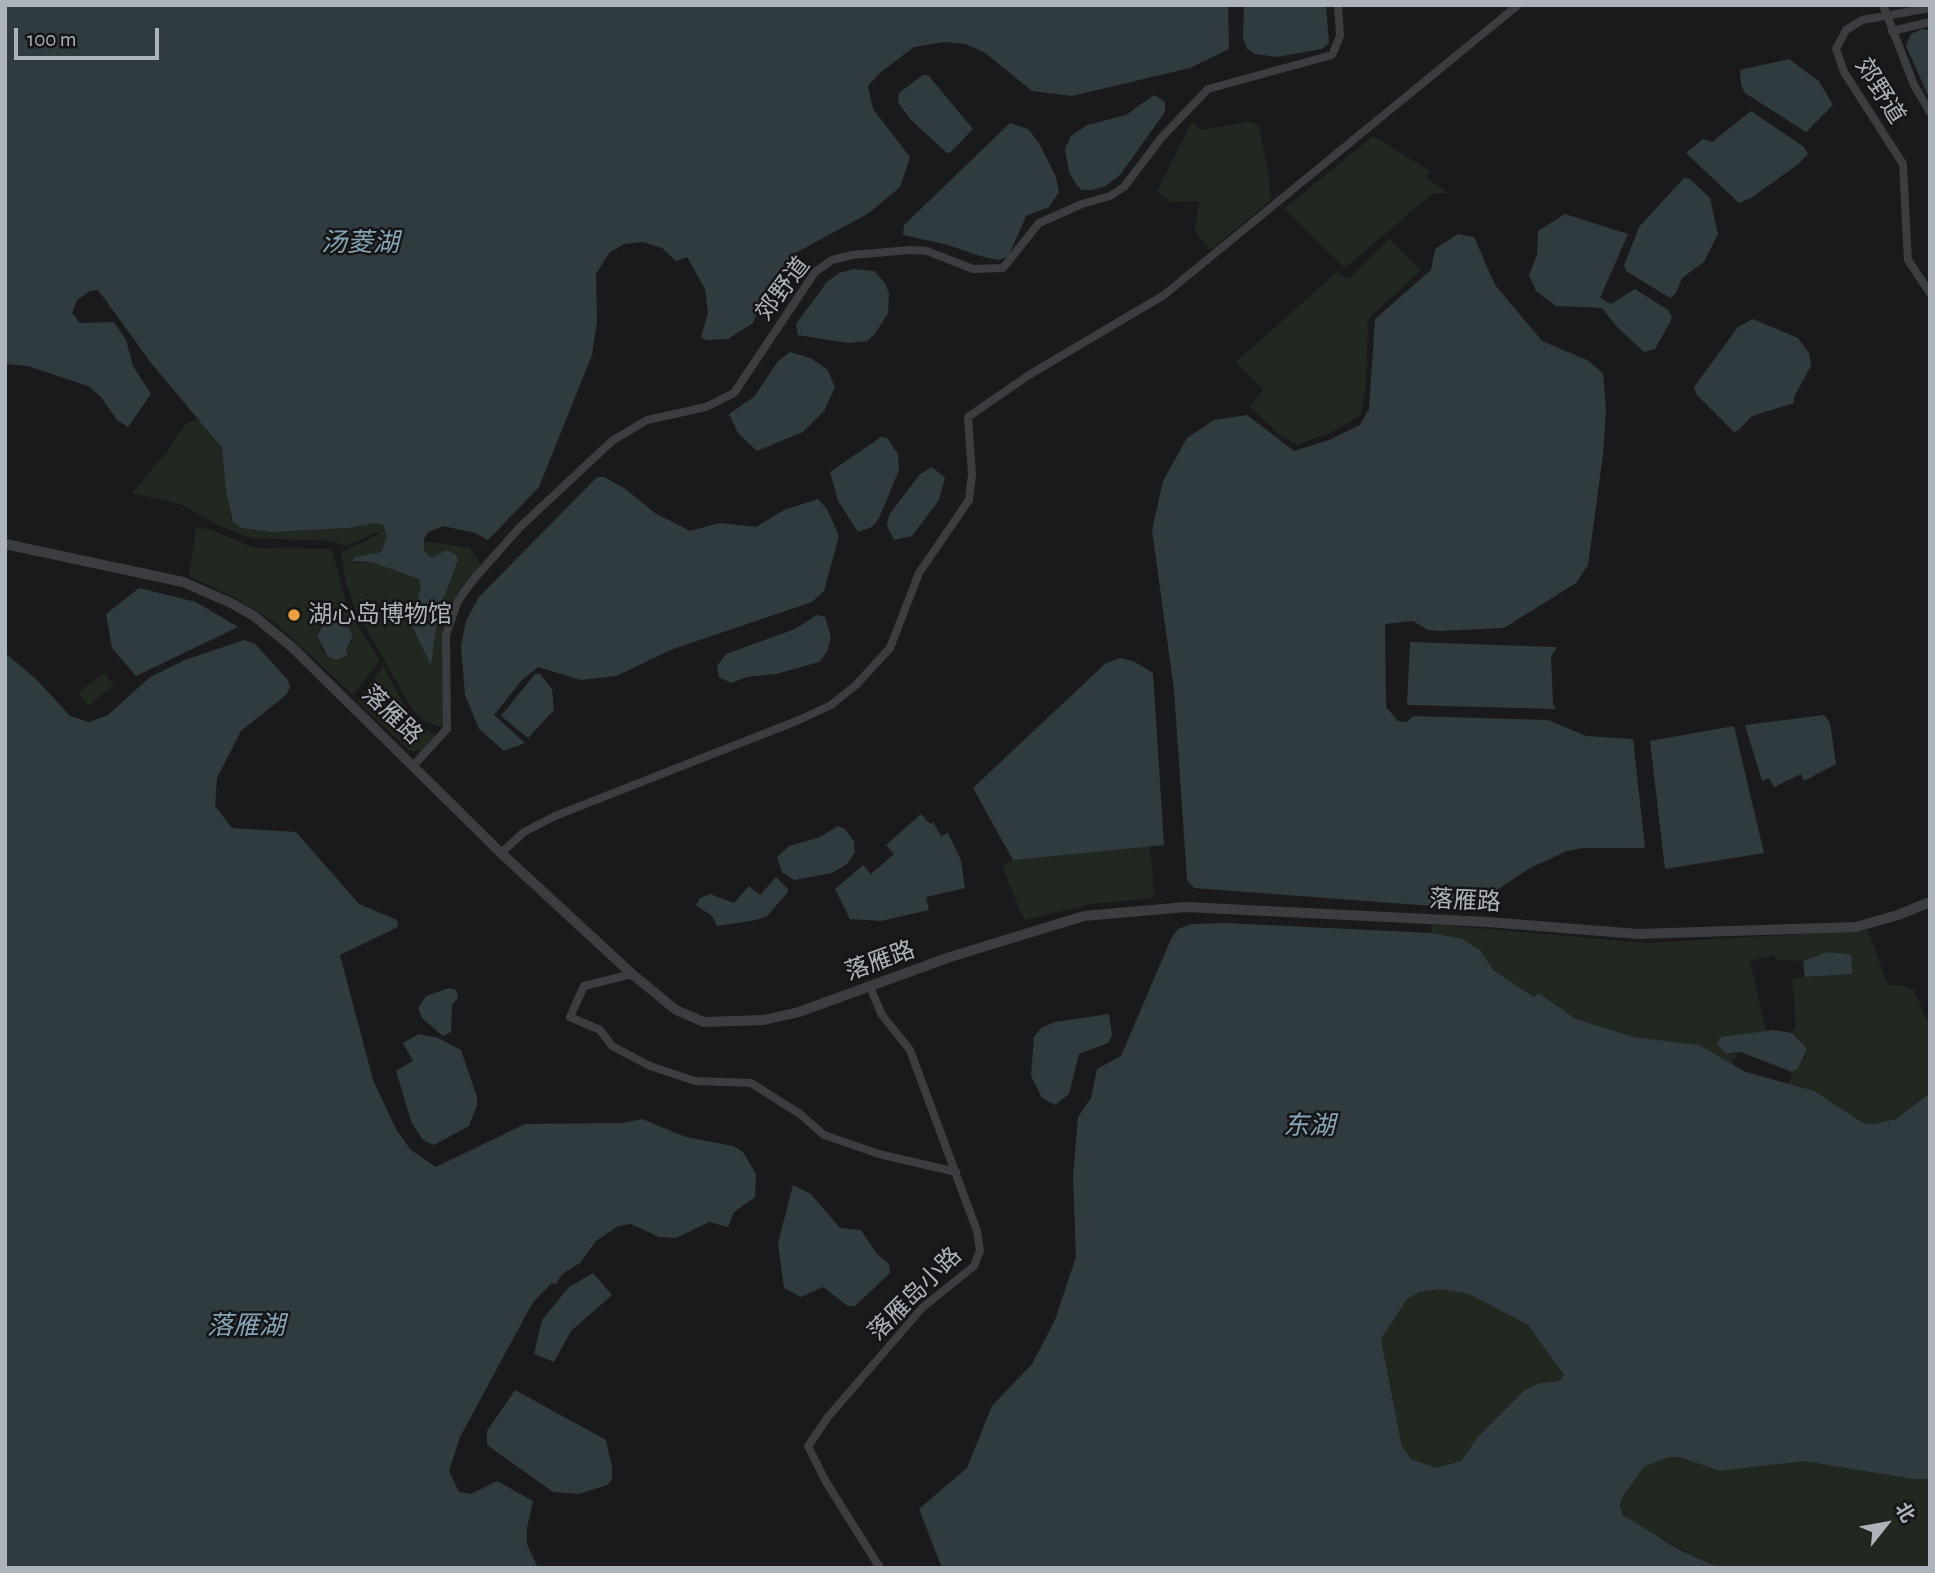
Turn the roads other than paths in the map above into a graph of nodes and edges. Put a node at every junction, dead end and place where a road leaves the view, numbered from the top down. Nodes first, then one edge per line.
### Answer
1 (1338, 5) edge
2 (1518, 5) edge
3 (1883, 5) edge
4 (1930, 8) edge
5 (1887, 15) junction
6 (1930, 22) edge
7 (1892, 31) junction
8 (1930, 112) edge
9 (1930, 293) edge
10 (5, 544) edge
11 (413, 766) junction
12 (501, 853) junction
13 (1930, 902) edge
14 (632, 974) junction
15 (870, 987) junction
16 (956, 1172) junction
17 (880, 1568) edge

1 - 11 street, 郊野道
2 - 12 street
3 - 5 street
4 - 5 street, 郊野道
5 - 7 street
5 - 9 street, 郊野道
6 - 7 street
7 - 8 street
10 - 11 street, 落雁路
11 - 12 street, 落雁路
12 - 14 street, 落雁路
13 - 15 street, 落雁路
14 - 15 street, 落雁路
14 - 16 street
15 - 16 street, 落雁岛小路
16 - 17 street, 落雁岛小路

